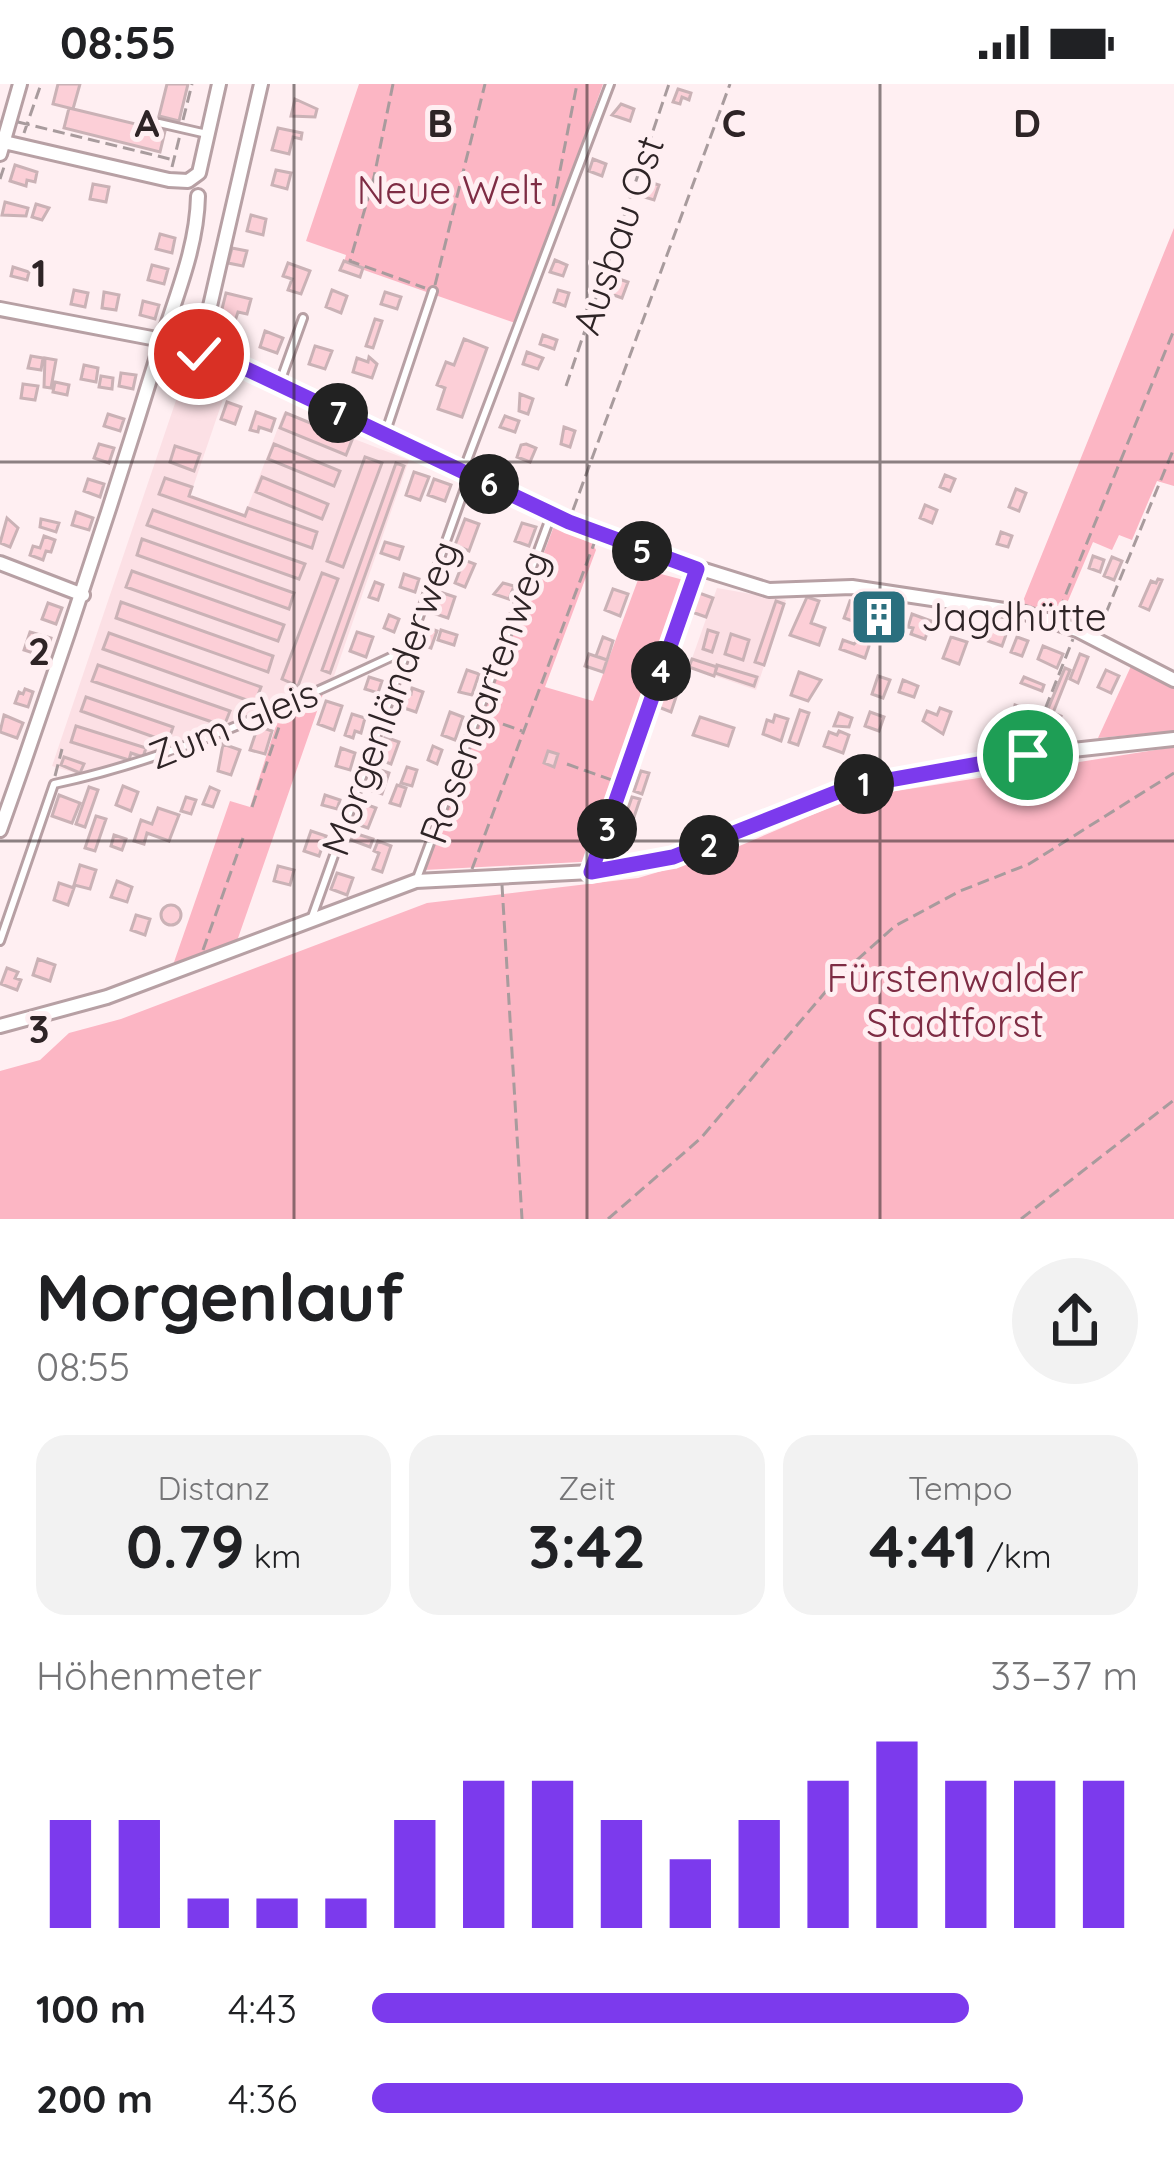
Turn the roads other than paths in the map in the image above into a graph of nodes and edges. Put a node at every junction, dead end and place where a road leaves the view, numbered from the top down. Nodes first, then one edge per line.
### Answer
1 (20, 84) edge
2 (219, 84) edge
3 (261, 84) edge
4 (610, 84) edge
5 (158, 123) dead end
6 (208, 134) junction
7 (1, 146) edge
8 (198, 196) dead end
9 (433, 292) road end
10 (0, 309) edge
11 (304, 318) dead end
12 (162, 340) junction
13 (199, 354) junction
14 (279, 384) junction
15 (385, 434) junction
16 (466, 473) junction
17 (552, 514) junction
18 (0, 563) edge
19 (83, 595) junction
20 (406, 650) junction
21 (1174, 680) edge
22 (1174, 739) edge
23 (0, 783) edge
24 (15, 788) junction
25 (0, 830) edge
26 (416, 881) junction
27 (310, 922) junction
28 (0, 940) edge
29 (0, 1026) edge

1 - 7 street
2 - 6 street
3 - 13 street
4 - 16 lane, Ausbau Ost
5 - 6 lane
6 - 7 street
8 - 12 street
9 - 15 lane
10 - 12 street
11 - 14 lane
12 - 13 street
12 - 19 street
13 - 14 street
14 - 15 street
15 - 16 street
16 - 17 street
16 - 20 lane, Morgenländerweg
17 - 21 street
17 - 26 lane, Rosengartenweg
18 - 19 street
19 - 24 street
20 - 27 lane, Morgenländerweg
20 - 28 lane, Zum Gleis
22 - 26 street
23 - 24 street
24 - 25 street
26 - 27 street
27 - 29 street

